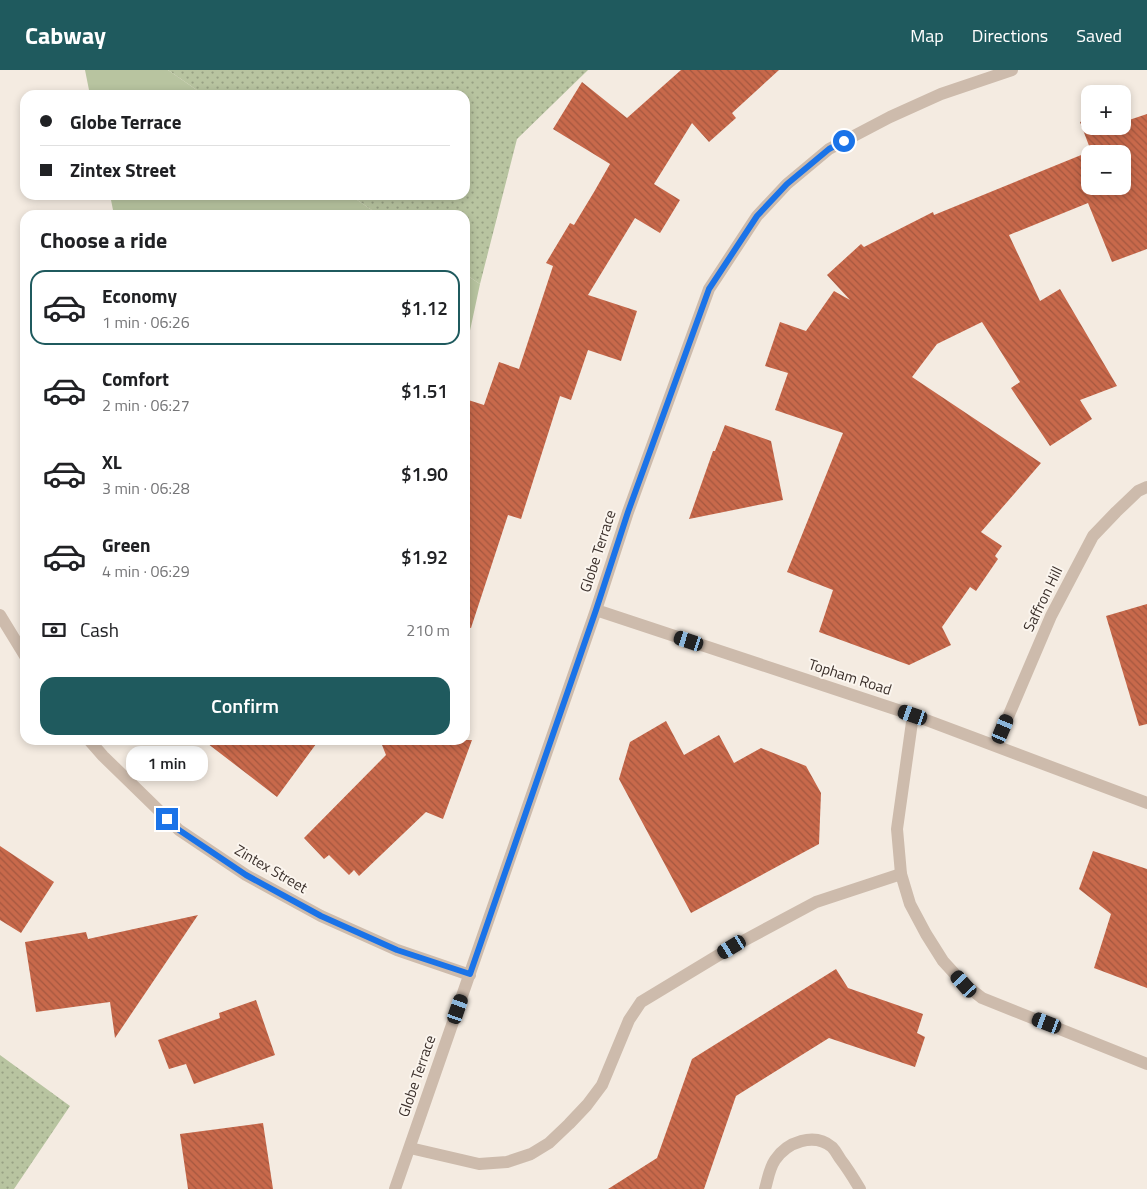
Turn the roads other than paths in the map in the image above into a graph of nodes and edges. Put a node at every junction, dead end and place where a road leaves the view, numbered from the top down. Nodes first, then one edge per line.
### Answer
1 (1012, 70) edge
2 (1147, 487) edge
3 (596, 610) junction
4 (0, 615) edge
5 (20, 648) edge
6 (913, 715) junction
7 (93, 745) edge
8 (996, 746) junction
9 (1147, 802) edge
10 (901, 874) junction
11 (470, 974) junction
12 (1147, 1064) edge
13 (410, 1148) junction
14 (396, 1189) edge
15 (765, 1189) edge
16 (860, 1189) edge

1 - 3 street, Globe Terrace
2 - 8 street, Saffron Hill
3 - 6 street, Topham Road
3 - 11 street, Globe Terrace
4 - 5 street
6 - 8 street, Topham Road
6 - 10 street
7 - 11 street, Zintex Street
8 - 9 street, Topham Road
10 - 12 street
10 - 13 street
11 - 13 street, Globe Terrace
13 - 14 street, Globe Terrace
15 - 16 street

